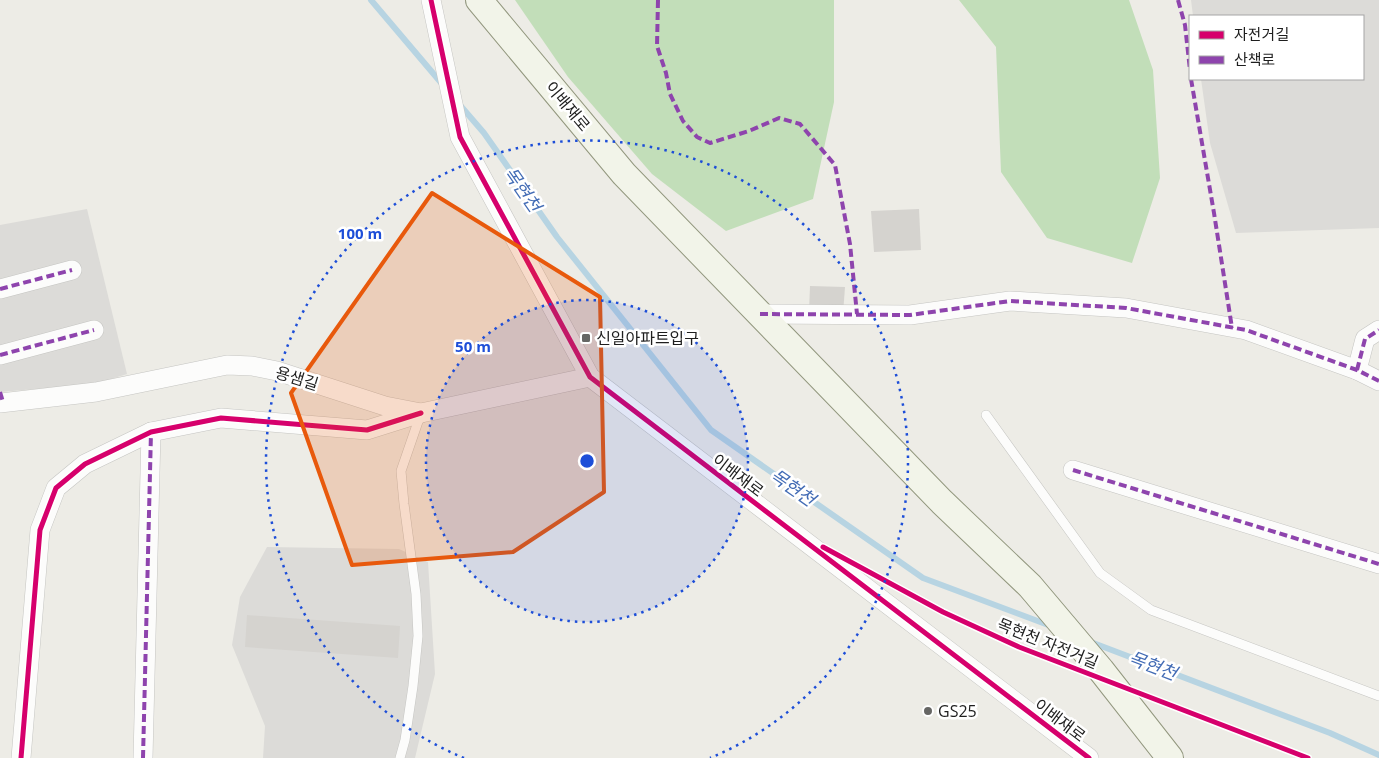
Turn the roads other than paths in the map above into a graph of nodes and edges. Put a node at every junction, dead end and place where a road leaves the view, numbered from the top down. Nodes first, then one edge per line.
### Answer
1 (431, 0) edge
2 (479, 0) edge
3 (72, 270) dead end
4 (0, 289) edge
5 (760, 314) junction
6 (94, 330) dead end
7 (1379, 330) edge
8 (0, 355) edge
9 (1357, 370) junction
10 (590, 377) junction
11 (1379, 381) edge
12 (1, 399) edge
13 (422, 413) junction
14 (986, 415) dead end
15 (152, 432) junction
16 (1074, 470) dead end
17 (1379, 564) edge
18 (1379, 696) edge
19 (22, 758) edge
20 (143, 758) edge
21 (400, 758) edge
22 (1089, 758) edge
23 (1170, 758) edge

1 - 10 street, 이배재로
2 - 5 main road, 이배재로
3 - 4 street
5 - 9 street
5 - 23 main road, 이배재로
6 - 8 street
7 - 9 street
9 - 11 street
10 - 13 street, 용샘길
10 - 22 street, 이배재로
12 - 13 street, 용샘길
13 - 15 street
13 - 21 lane
14 - 18 lane
15 - 19 street
15 - 20 street
16 - 17 street

